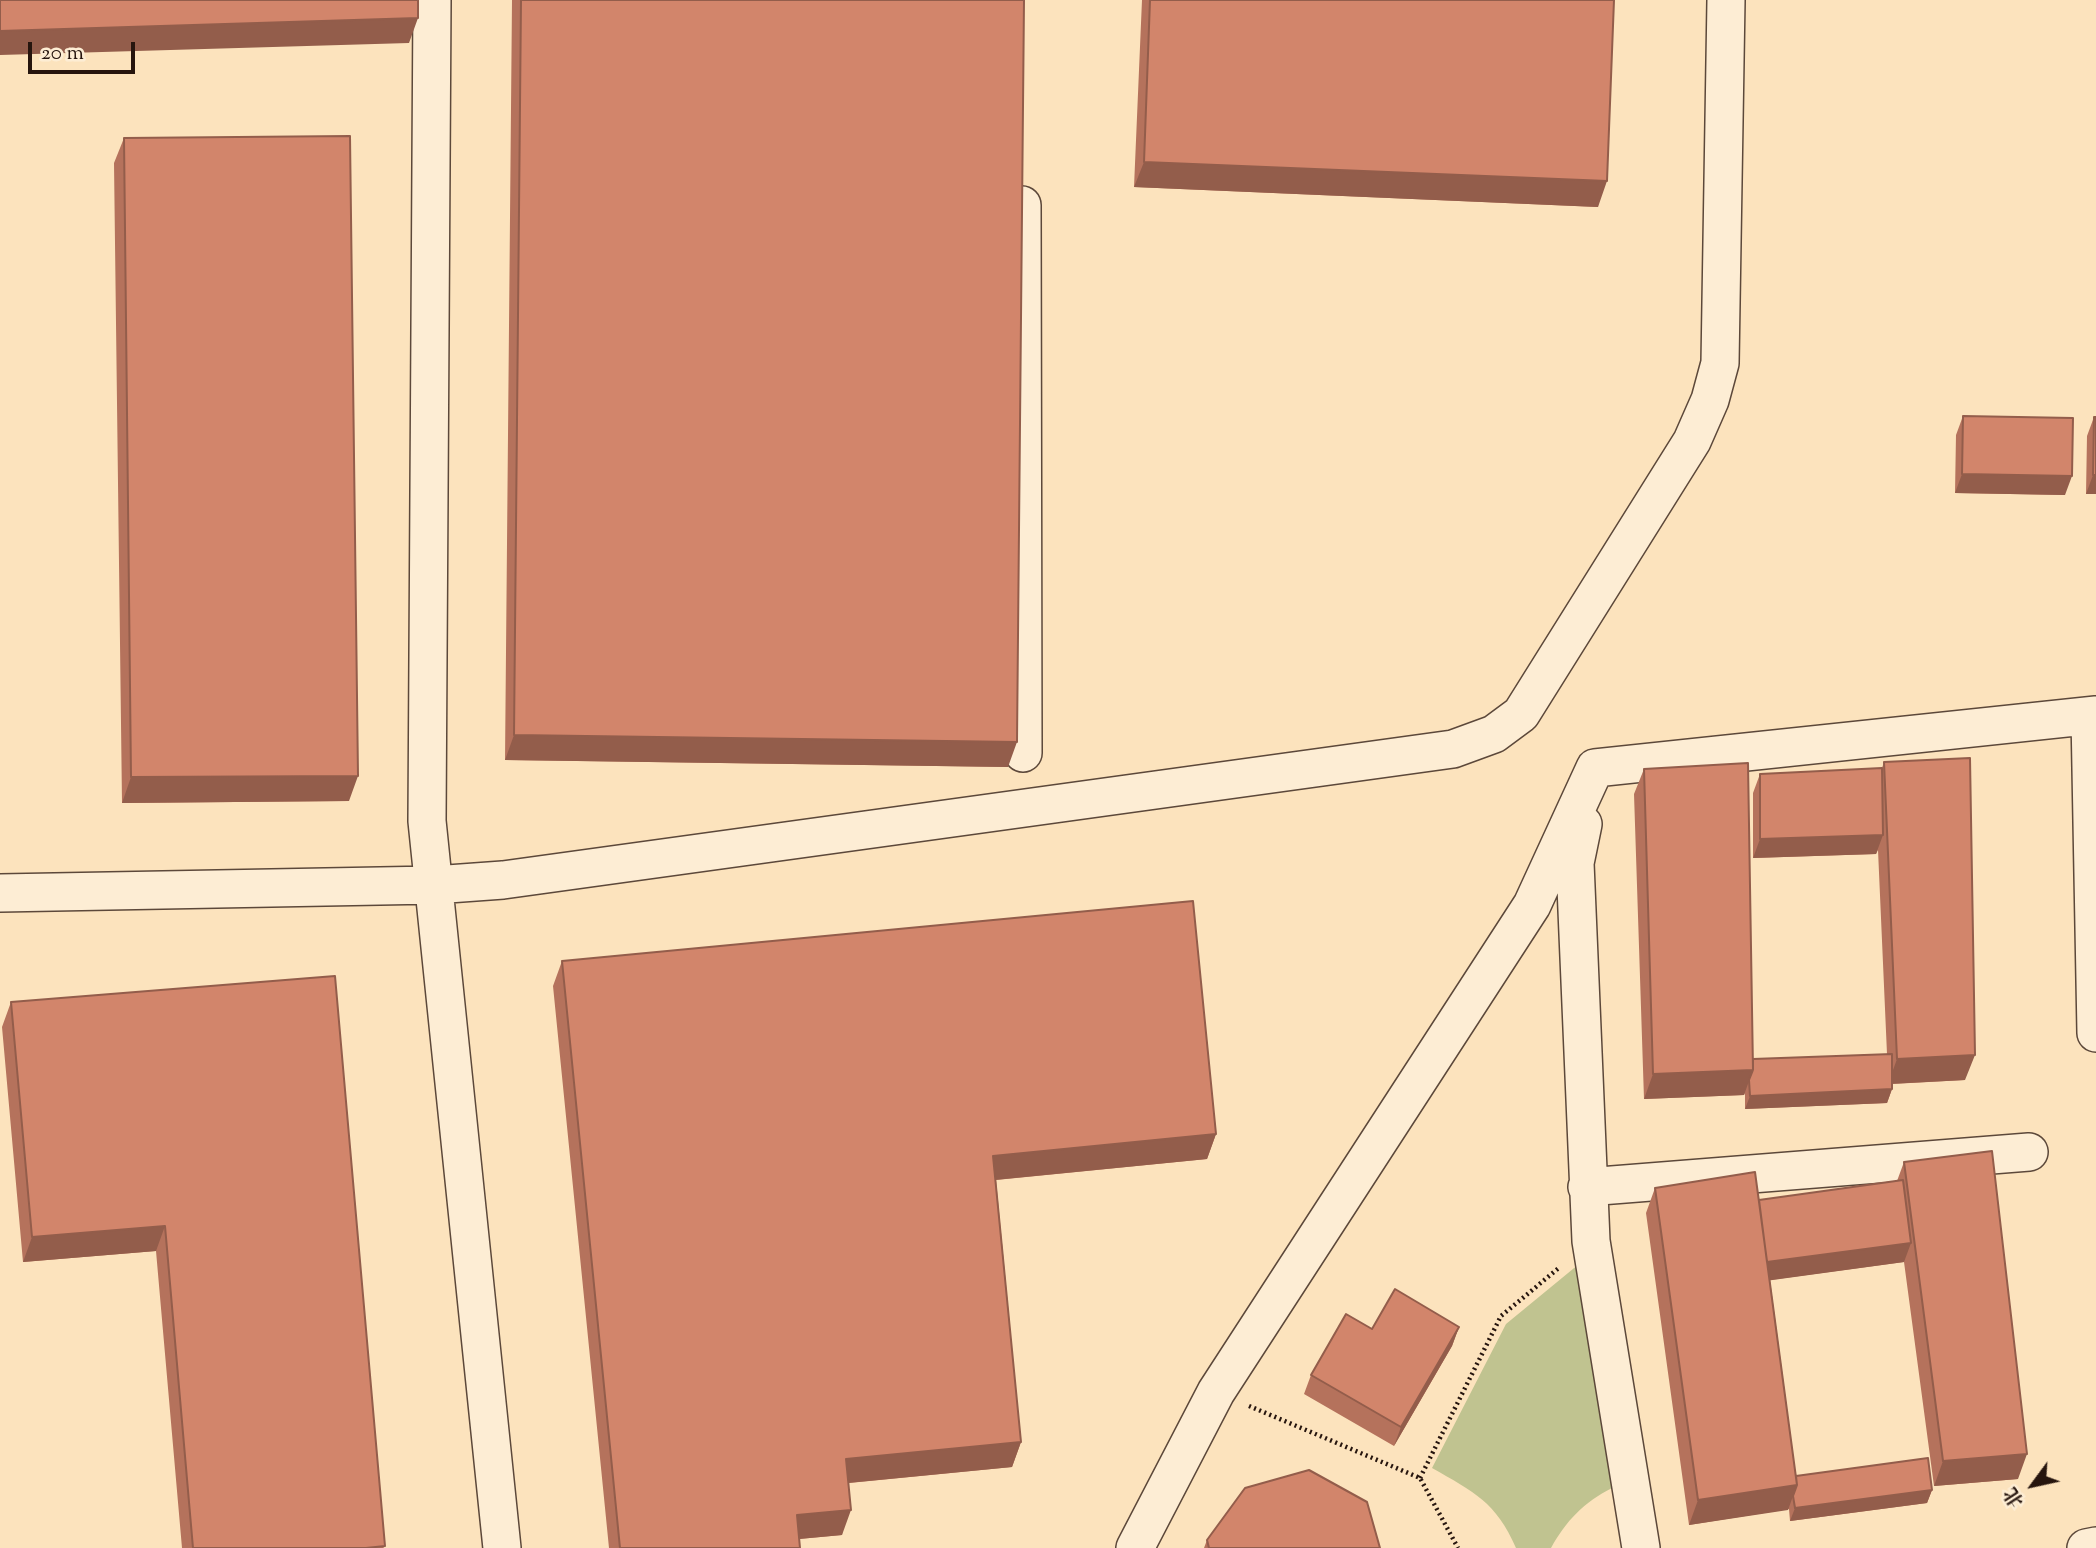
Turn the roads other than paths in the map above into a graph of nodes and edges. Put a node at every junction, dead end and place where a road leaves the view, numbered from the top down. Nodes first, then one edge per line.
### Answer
1 (432, 0) edge
2 (1726, 0) edge
3 (1021, 167) edge
4 (2093, 716) edge
5 (1023, 753) dead end
6 (1595, 768) junction
7 (434, 885) junction
8 (0, 893) edge
9 (2096, 1033) edge
10 (2029, 1152) dead end
11 (1587, 1187) junction
12 (2096, 1546) edge
13 (502, 1548) edge
14 (1135, 1548) edge
15 (1641, 1548) edge
16 (2086, 1548) edge

1 - 7 street
2 - 7 street
3 - 5 street
4 - 6 street
4 - 9 street
6 - 11 street
6 - 14 street
7 - 8 street
7 - 13 street
10 - 11 street
11 - 15 street
12 - 16 street

